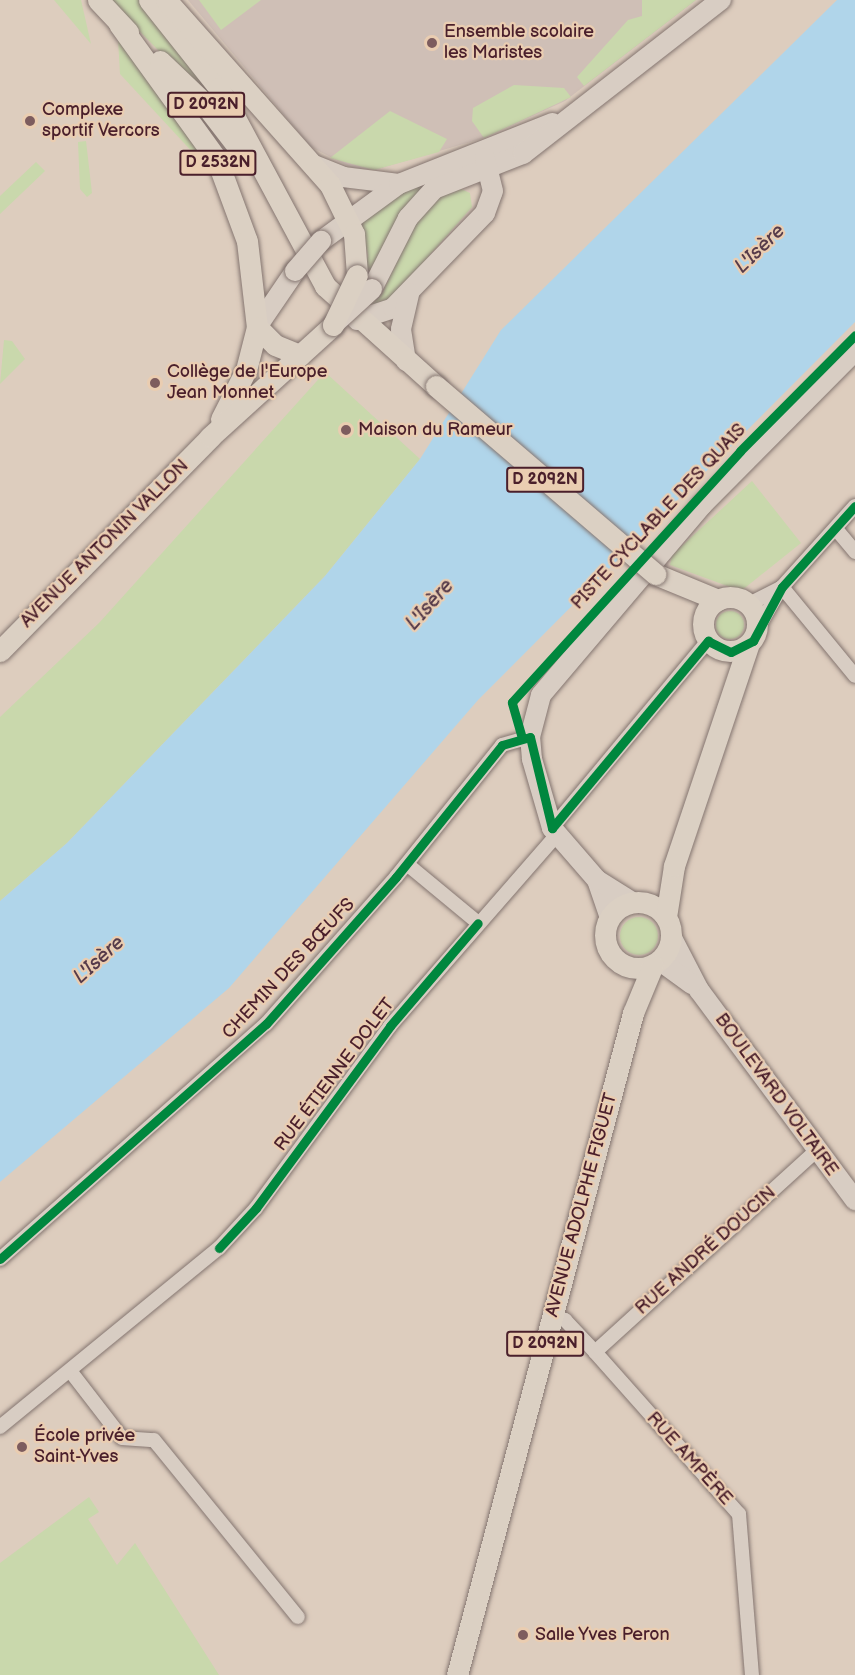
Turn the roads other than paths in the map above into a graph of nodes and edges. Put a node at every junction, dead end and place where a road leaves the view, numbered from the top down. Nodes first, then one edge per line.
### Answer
1 (98, 0) edge
2 (149, 0) edge
3 (721, 0) edge
4 (168, 1) edge
5 (119, 24) junction
6 (564, 118) junction
7 (481, 150) junction
8 (314, 165) junction
9 (491, 169) junction
10 (399, 184) junction
11 (277, 201) junction
12 (348, 217) junction
13 (364, 282) junction
14 (410, 291) junction
15 (357, 320) junction
16 (257, 327) junction
17 (855, 351) edge
18 (300, 355) junction
19 (406, 361) junction
20 (210, 437) junction
21 (855, 506) edge
22 (836, 529) junction
23 (855, 552) edge
24 (655, 574) junction
25 (782, 587) junction
26 (718, 600) junction
27 (749, 604) junction
28 (753, 637) junction
29 (711, 638) junction
30 (0, 651) edge
31 (855, 676) edge
32 (727, 702) junction
33 (530, 737) junction
34 (554, 832) junction
35 (407, 864) junction
36 (674, 866) junction
37 (597, 880) junction
38 (637, 902) junction
39 (610, 917) junction
40 (666, 917) junction
41 (478, 923) junction
42 (672, 938) junction
43 (656, 963) junction
44 (628, 967) junction
45 (699, 990) junction
46 (633, 1012) junction
47 (817, 1150) junction
48 (855, 1200) edge
49 (0, 1259) edge
50 (552, 1316) junction
51 (595, 1352) junction
52 (71, 1372) junction
53 (0, 1427) edge
54 (298, 1617) dead end
55 (457, 1675) edge
56 (752, 1675) edge

1 - 5 main road, D 2532N
2 - 11 main road, D 2092N
3 - 6 main road
4 - 8 main road
5 - 11 main road, D 2092N
5 - 16 main road, D 2532N
6 - 7 main road
6 - 9 main road
7 - 9 main road
7 - 10 main road
8 - 10 main road
8 - 12 main road
9 - 13 main road
9 - 14 main road
10 - 12 main road
11 - 15 main road, D 2092N
12 - 13 main road
12 - 16 main road, bridge
13 - 18 main road, D 2532N, bridge
14 - 15 main road
14 - 19 main road
15 - 19 main road, D 2092N
16 - 18 main road
16 - 20 main road, D 2532N
17 - 33 main road
18 - 20 main road, D 2532N
19 - 24 main road, D 2092N, bridge
20 - 30 main road, AVENUE ANTONIN VALLON / D 2532N
21 - 22 street
22 - 23 street
22 - 25 street
24 - 26 main road, D 2092N
24 - 29 main road, D 2092N
25 - 27 street
25 - 28 street
25 - 31 street
26 - 27 main road
26 - 29 main road
27 - 28 main road
28 - 29 main road
28 - 32 main road
29 - 32 main road
29 - 34 street, RUE ÉTIENNE DOLET
32 - 36 main road
33 - 34 main road
33 - 35 street, CHEMIN DES BŒUFS
34 - 37 main road
34 - 41 street, RUE ÉTIENNE DOLET
35 - 41 street
35 - 49 street, CHEMIN DES BŒUFS
36 - 38 main road
36 - 40 main road
37 - 38 main road
37 - 39 main road
38 - 39 main road
38 - 40 main road
39 - 44 main road
40 - 42 main road
41 - 52 street, RUE ÉTIENNE DOLET
42 - 43 main road
42 - 45 main road, BOULEVARD VOLTAIRE
43 - 44 main road
43 - 45 main road, BOULEVARD VOLTAIRE
43 - 46 main road, AVENUE ADOLPHE FIGUET / D 2092N
44 - 46 main road, AVENUE ADOLPHE FIGUET / D 2092N
45 - 47 main road, BOULEVARD VOLTAIRE
46 - 50 main road, AVENUE ADOLPHE FIGUET / D 2092N
47 - 48 main road, BOULEVARD VOLTAIRE
47 - 51 street, RUE ANDRÉ DOUCIN
50 - 51 street, RUE AMPÈRE
50 - 55 main road, AVENUE ADOLPHE FIGUET / D 2092N
51 - 56 street, RUE AMPÈRE
52 - 53 street, RUE ÉTIENNE DOLET
52 - 54 street

